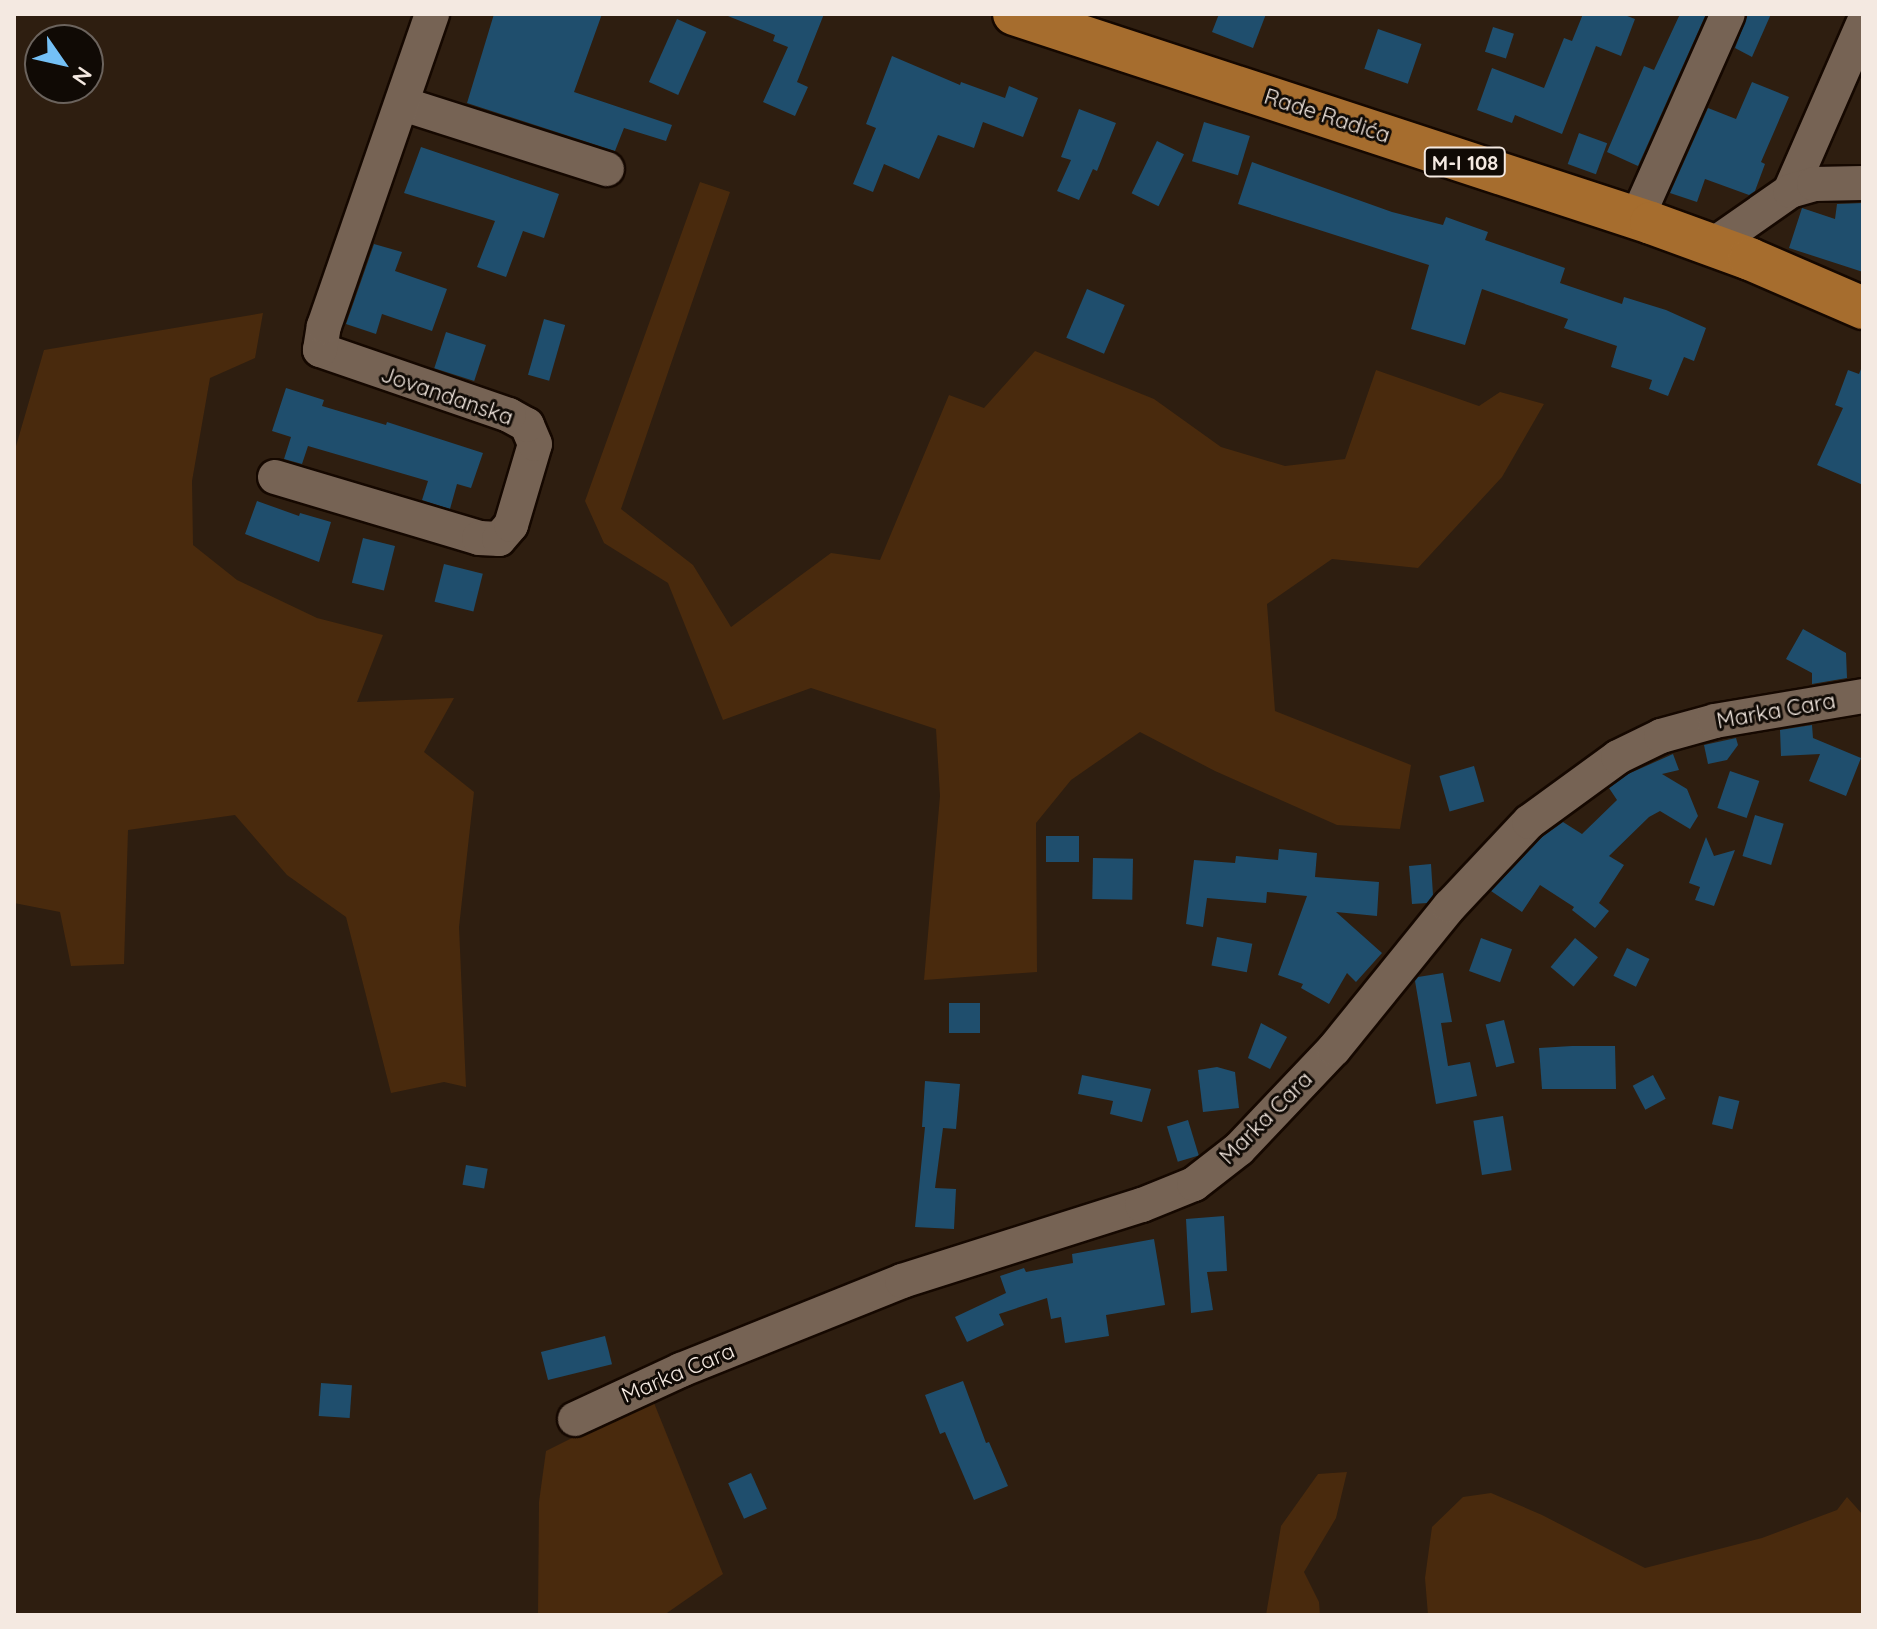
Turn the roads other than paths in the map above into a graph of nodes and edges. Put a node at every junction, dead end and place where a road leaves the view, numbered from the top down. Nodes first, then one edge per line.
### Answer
1 (432, 14) edge
2 (1014, 14) edge
3 (1728, 14) edge
4 (1863, 24) edge
5 (403, 104) junction
6 (607, 169) dead end
7 (1863, 183) edge
8 (1790, 191) junction
9 (1637, 218) junction
10 (1713, 245) junction
11 (1863, 308) edge
12 (275, 477) dead end
13 (1863, 696) edge
14 (575, 1419) dead end

1 - 5 street, Jovandanska
2 - 9 main road, Rade Radića / M-I 108
3 - 9 street
4 - 8 street
5 - 6 street
5 - 12 street, Jovandanska
7 - 8 street
8 - 10 street
9 - 10 main road, Rade Radića / M-I 108
10 - 11 main road, Rade Radića / M-I 108
13 - 14 street, Marka Cara

